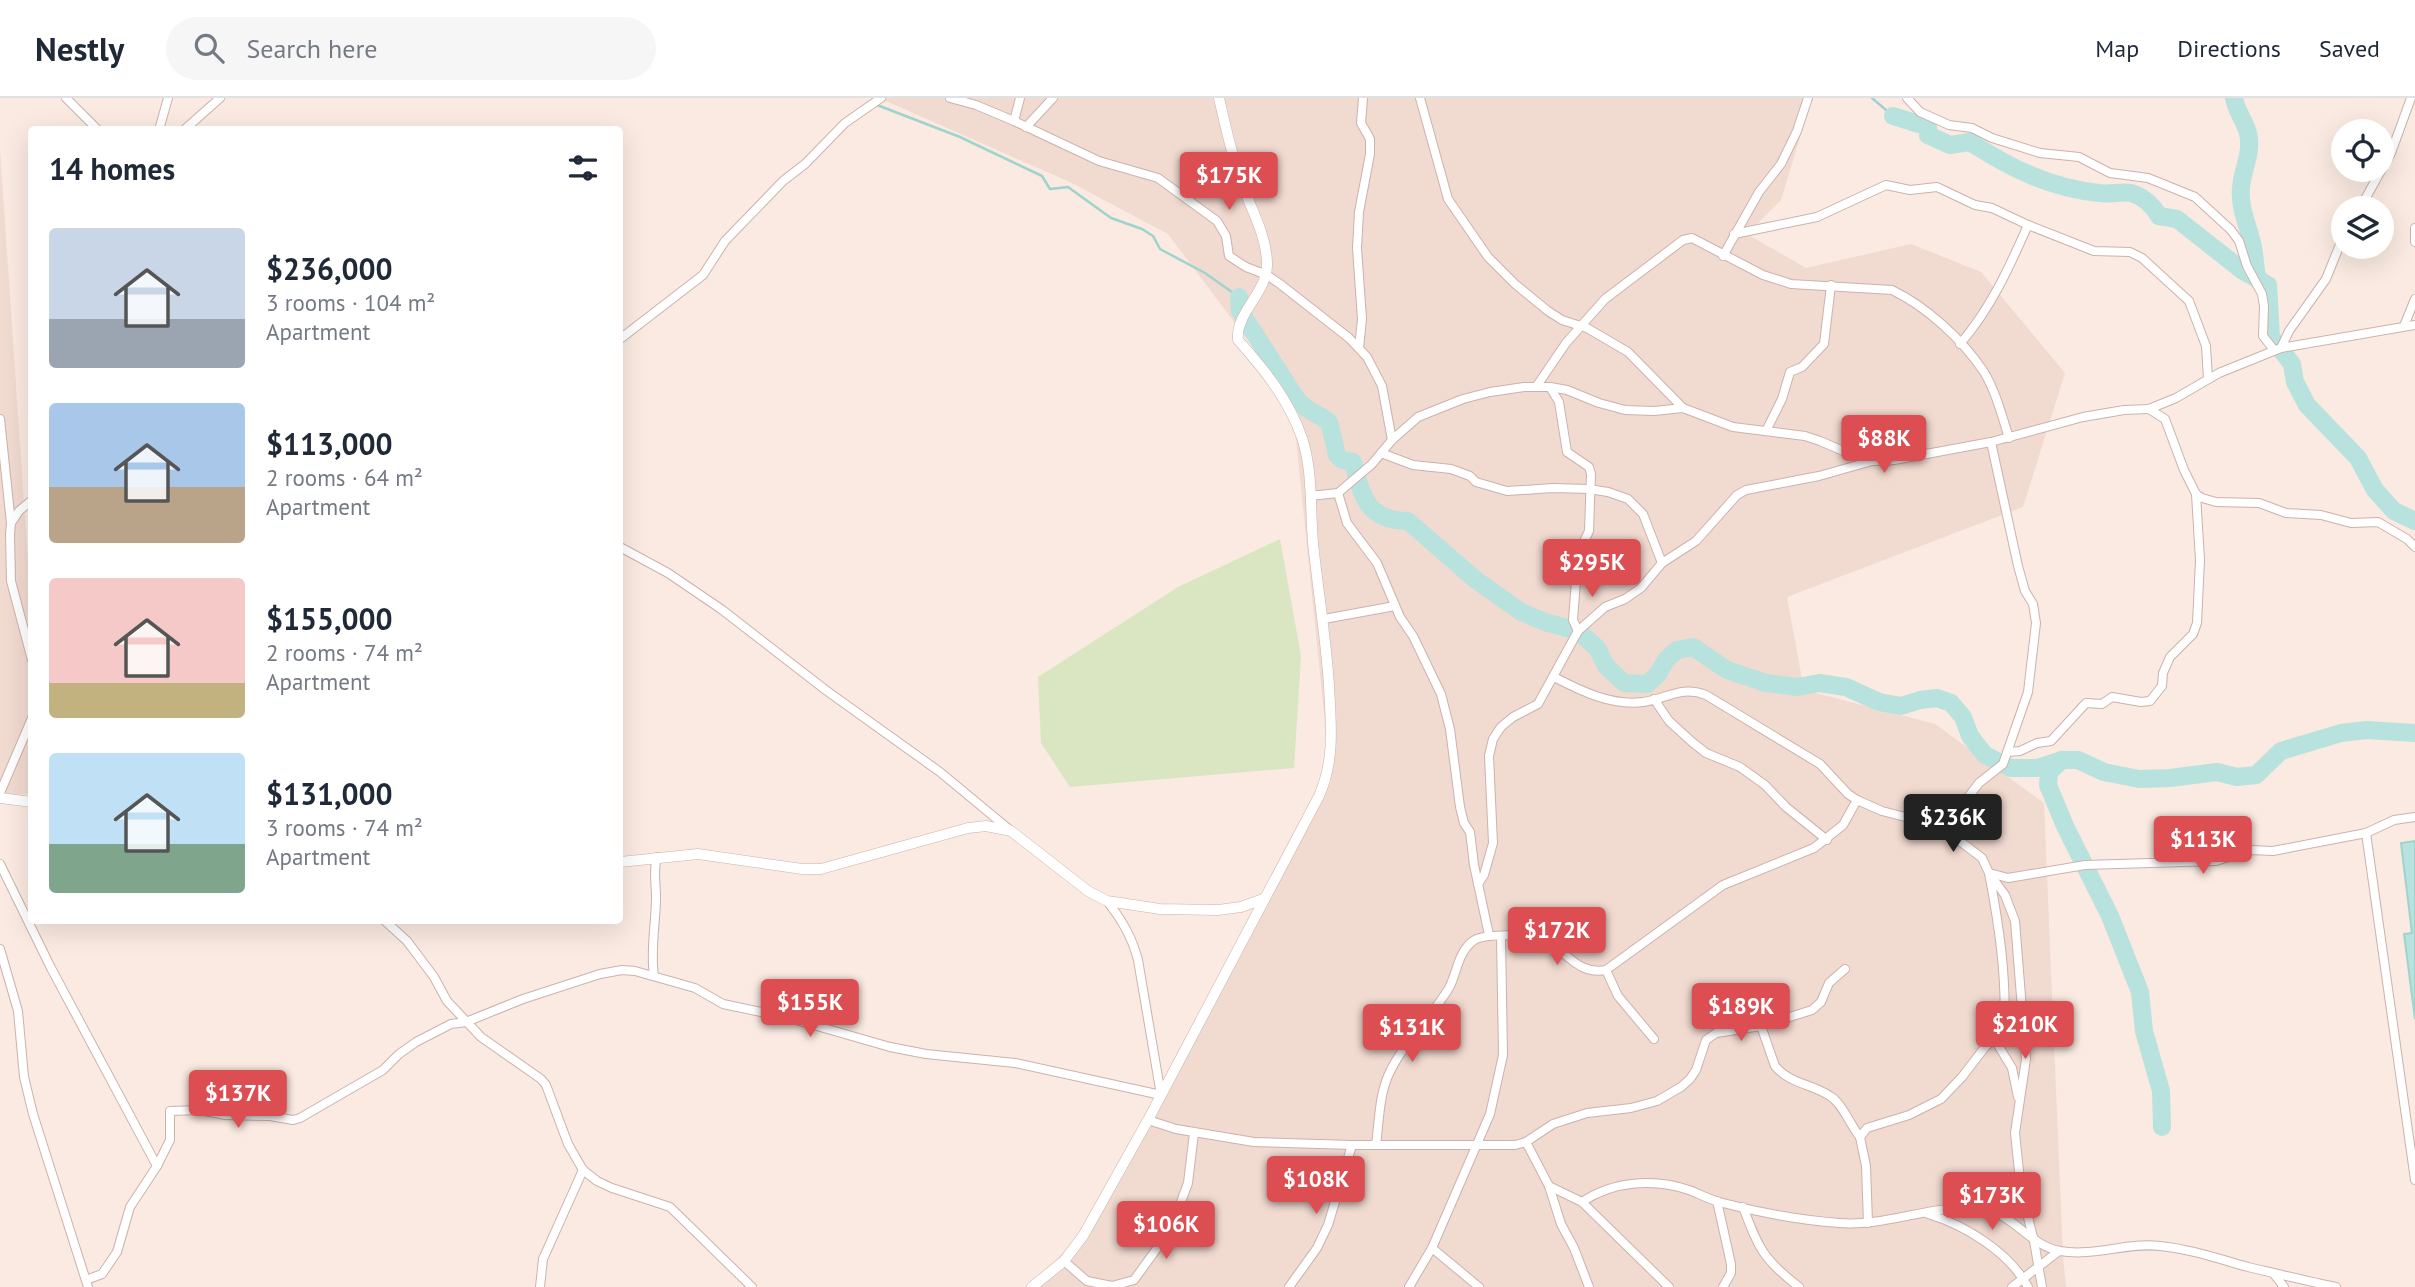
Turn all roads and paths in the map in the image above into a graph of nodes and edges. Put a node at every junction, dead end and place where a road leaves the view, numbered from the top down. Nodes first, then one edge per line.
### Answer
1 (66, 98) edge
2 (167, 98) edge
3 (220, 98) edge
4 (881, 98) edge
5 (950, 98) edge
6 (1020, 98) edge
7 (1053, 98) edge
8 (1219, 98) edge
9 (1363, 98) edge
10 (1420, 98) edge
11 (1808, 98) edge
12 (1907, 98) edge
13 (2411, 98) edge
14 (2406, 113) junction
15 (2415, 117) edge
16 (1014, 121) junction
17 (94, 126) edge
18 (160, 126) edge
19 (188, 126) edge
20 (1026, 127) junction
21 (2367, 196) edge
22 (2028, 225) junction
23 (2415, 228) edge
24 (1734, 234) junction
25 (2415, 242) edge
26 (1723, 256) junction
27 (2334, 259) edge
28 (1267, 275) junction
29 (1831, 285) junction
30 (2415, 299) edge
31 (2415, 325) edge
32 (2404, 326) junction
33 (1579, 327) junction
34 (623, 337) edge
35 (1960, 344) junction
36 (1359, 348) junction
37 (2278, 349) junction
38 (2208, 379) junction
39 (1536, 387) junction
40 (1550, 387) junction
41 (1683, 408) junction
42 (2149, 409) junction
43 (0, 419) edge
44 (1766, 431) junction
45 (2009, 438) junction
46 (1392, 440) junction
47 (1991, 442) junction
48 (1381, 453) junction
49 (1872, 461) junction
50 (1589, 489) junction
51 (1338, 493) junction
52 (2196, 494) junction
53 (1310, 496) junction
54 (28, 503) edge
55 (11, 523) junction
56 (2415, 547) edge
57 (623, 549) edge
58 (1662, 563) junction
59 (0, 581) edge
60 (11, 581) junction
61 (1395, 606) junction
62 (1324, 619) junction
63 (1578, 631) junction
64 (28, 645) edge
65 (1554, 677) junction
66 (1654, 699) junction
67 (28, 727) edge
68 (2008, 752) junction
69 (0, 793) edge
70 (0, 798) edge
71 (1857, 800) junction
72 (28, 802) edge
73 (2415, 817) edge
74 (1936, 825) junction
75 (1011, 831) junction
76 (2366, 833) junction
77 (1826, 839) junction
78 (657, 857) junction
79 (623, 862) edge
80 (0, 863) edge
81 (1989, 873) junction
82 (1478, 884) junction
83 (1263, 899) junction
84 (1107, 901) junction
85 (28, 921) edge
86 (30, 924) edge
87 (388, 924) edge
88 (1489, 935) junction
89 (1501, 936) junction
90 (0, 948) edge
91 (1845, 969) dead end
92 (1606, 970) junction
93 (654, 976) junction
94 (466, 1022) junction
95 (1761, 1026) junction
96 (1654, 1039) dead end
97 (1994, 1040) junction
98 (1161, 1095) junction
99 (2019, 1100) junction
100 (1148, 1120) junction
101 (1194, 1133) junction
102 (1860, 1137) junction
103 (1526, 1142) junction
104 (1478, 1144) junction
105 (1352, 1145) junction
106 (1376, 1145) junction
107 (157, 1166) junction
108 (583, 1170) junction
109 (2415, 1180) edge
110 (1549, 1186) junction
111 (1717, 1201) junction
112 (1582, 1202) junction
113 (1743, 1207) junction
114 (1925, 1213) junction
115 (1868, 1223) junction
116 (2034, 1241) junction
117 (1433, 1248) junction
118 (2059, 1251) junction
119 (1064, 1261) junction
120 (2038, 1266) junction
121 (2274, 1274) junction
122 (2022, 1277) junction
123 (88, 1285) edge
124 (540, 1287) edge
125 (752, 1287) edge
126 (1032, 1287) edge
127 (1289, 1287) edge
128 (1409, 1287) edge
129 (1479, 1287) edge
130 (1589, 1287) edge
131 (1669, 1287) edge
132 (1723, 1287) edge
133 (1799, 1287) edge
134 (2012, 1287) edge
135 (2028, 1287) edge
136 (2042, 1287) edge
137 (2284, 1287) edge
138 (2336, 1287) edge

1 - 17 street
2 - 18 street
3 - 19 street
4 - 34 street
5 - 16 street
6 - 16 street
7 - 20 street
8 - 28 street
9 - 36 street
10 - 33 street
11 - 24 street
12 - 37 street
13 - 14 street
14 - 15 street
14 - 21 street
16 - 20 street
20 - 28 street
22 - 24 street
22 - 35 street
22 - 38 street
23 - 25 street
24 - 26 street
26 - 29 street
26 - 33 street
27 - 37 street
28 - 36 street
28 - 53 street
29 - 35 street
29 - 44 street
30 - 32 street
31 - 32 street
32 - 37 street
33 - 39 street
33 - 41 street
35 - 45 street
36 - 46 street
37 - 38 street
38 - 42 street
39 - 40 street
39 - 46 street
40 - 41 street
40 - 50 street
41 - 44 street
42 - 45 street
42 - 52 street
43 - 55 street
44 - 49 street
45 - 47 street
46 - 48 street
47 - 49 street
47 - 68 street
48 - 50 street
48 - 51 street
49 - 58 street
50 - 58 street
50 - 63 street
51 - 53 street
51 - 61 street
52 - 56 street
52 - 68 street
53 - 62 street
54 - 55 street
55 - 60 street
57 - 75 street
58 - 63 street
59 - 60 street
60 - 64 street
61 - 62 street
61 - 82 street
62 - 83 street
63 - 65 street
65 - 66 street
65 - 82 street
66 - 71 street
66 - 77 street
67 - 69 street
68 - 74 street
70 - 72 street
71 - 74 street
71 - 77 street
73 - 76 street
74 - 81 street
75 - 78 street
75 - 84 street
76 - 81 street
76 - 109 street
77 - 92 street
78 - 79 street
78 - 93 street
80 - 85 street
81 - 97 street
81 - 99 street
82 - 88 street
83 - 84 street
83 - 98 street
84 - 98 street
86 - 107 street
87 - 94 street
88 - 89 street
88 - 106 street
89 - 92 street
89 - 104 street
90 - 123 street
91 - 95 street
92 - 96 street
93 - 94 street
93 - 98 street
94 - 107 street
94 - 108 street
95 - 102 street
95 - 103 street
97 - 99 street
97 - 102 street
98 - 100 street
99 - 116 street
100 - 101 street
100 - 119 street
101 - 105 street
101 - 119 street
102 - 115 street
103 - 104 street
103 - 110 street
104 - 106 street
104 - 117 street
105 - 106 street
105 - 127 street
107 - 123 street
108 - 124 street
108 - 125 street
110 - 112 street
110 - 130 street
111 - 112 street
111 - 113 street
111 - 132 street
112 - 131 street
113 - 115 street
113 - 133 street
114 - 115 street
114 - 116 street
114 - 122 street
116 - 118 street
116 - 120 street
117 - 128 street
117 - 129 street
118 - 120 street
118 - 121 street
119 - 126 street
120 - 122 street
120 - 136 street
121 - 137 street
121 - 138 street
122 - 134 street
122 - 135 street

